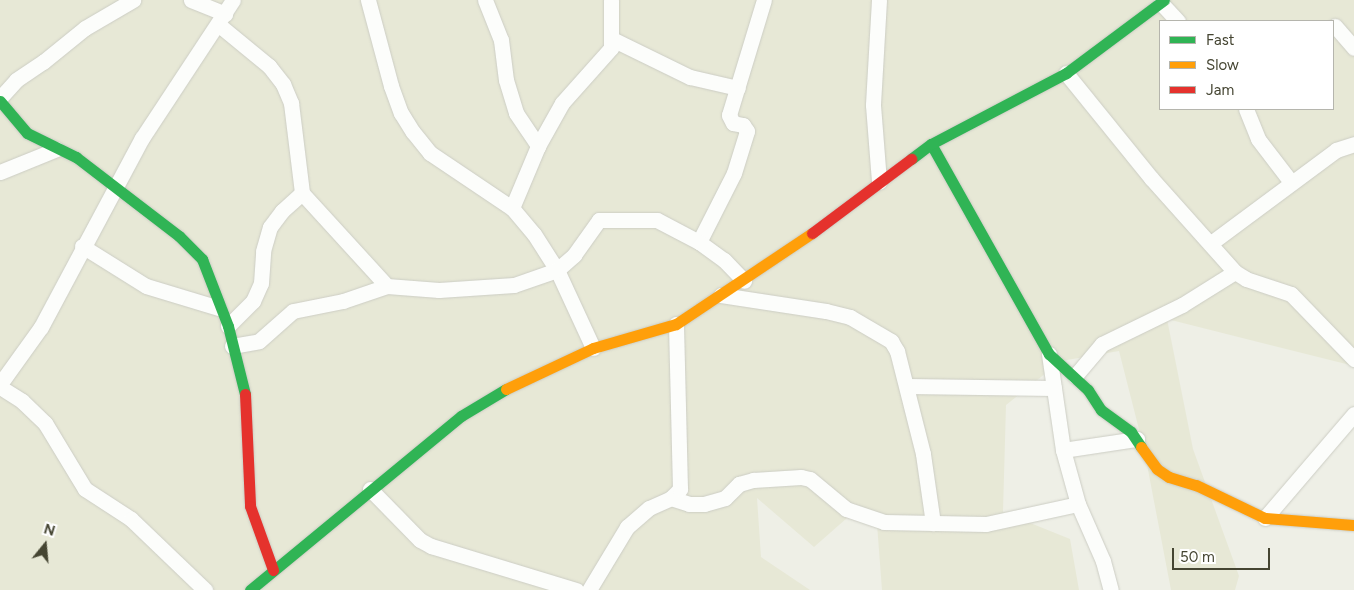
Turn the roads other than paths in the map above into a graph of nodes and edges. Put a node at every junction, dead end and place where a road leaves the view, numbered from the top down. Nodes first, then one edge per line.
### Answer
1 (133, 0) edge
2 (191, 0) edge
3 (233, 0) edge
4 (368, 0) edge
5 (486, 0) edge
6 (611, 0) edge
7 (764, 0) edge
8 (879, 0) edge
9 (1163, 1) edge
10 (222, 19) junction
11 (1177, 20) edge
12 (1335, 26) dead end
13 (612, 39) junction
14 (1354, 48) edge
15 (1066, 73) junction
16 (738, 88) junction
17 (0, 100) edge
18 (1246, 110) edge
19 (931, 144) junction
20 (1354, 144) edge
21 (538, 146) junction
22 (56, 149) junction
23 (0, 172) edge
24 (880, 182) junction
25 (1291, 182) junction
26 (113, 188) junction
27 (302, 193) junction
28 (512, 208) junction
29 (700, 242) junction
30 (1211, 243) junction
31 (82, 246) junction
32 (558, 270) junction
33 (1235, 272) junction
34 (744, 281) junction
35 (387, 286) junction
36 (721, 296) junction
37 (219, 308) junction
38 (676, 324) junction
39 (228, 326) junction
40 (232, 346) junction
41 (593, 348) junction
42 (1049, 354) junction
43 (1354, 359) edge
44 (1075, 376) junction
45 (0, 386) edge
46 (907, 386) junction
47 (1054, 388) junction
48 (1354, 414) edge
49 (1137, 439) junction
50 (1063, 450) junction
51 (370, 489) junction
52 (671, 498) junction
53 (1078, 504) junction
54 (1265, 518) junction
55 (933, 523) junction
56 (1354, 525) edge
57 (273, 570) junction
58 (256, 588) edge
59 (205, 590) edge
60 (576, 590) edge
61 (589, 590) edge
62 (1111, 590) edge

1 - 17 street
2 - 10 street
3 - 10 street
4 - 28 street
5 - 21 street
6 - 13 street
7 - 16 street
8 - 24 street
9 - 11 street
9 - 15 street
10 - 26 street
10 - 27 street
12 - 14 street
13 - 16 street
13 - 21 street
15 - 19 street
15 - 30 street
16 - 29 street
17 - 22 street
18 - 25 street
19 - 24 street
19 - 42 street
20 - 25 street
21 - 28 street
22 - 23 street
22 - 26 street
24 - 34 street
25 - 30 street
26 - 31 street
26 - 37 street
27 - 35 street
27 - 39 street
28 - 32 street
29 - 32 street
29 - 34 street
30 - 33 street
31 - 37 street
31 - 45 street
32 - 35 street
32 - 41 street
33 - 43 street
33 - 44 street
34 - 36 street
35 - 40 street
36 - 38 street
36 - 46 street
37 - 39 street
38 - 41 street
38 - 52 street
39 - 40 street
40 - 57 street
41 - 51 street
42 - 44 street
42 - 47 street
44 - 49 street
45 - 59 street
46 - 47 street
46 - 55 street
47 - 50 street
48 - 54 street
49 - 50 street
49 - 54 street
50 - 53 street
51 - 57 street
51 - 60 street
52 - 55 street
52 - 61 street
53 - 55 street
53 - 62 street
54 - 56 street
57 - 58 street

